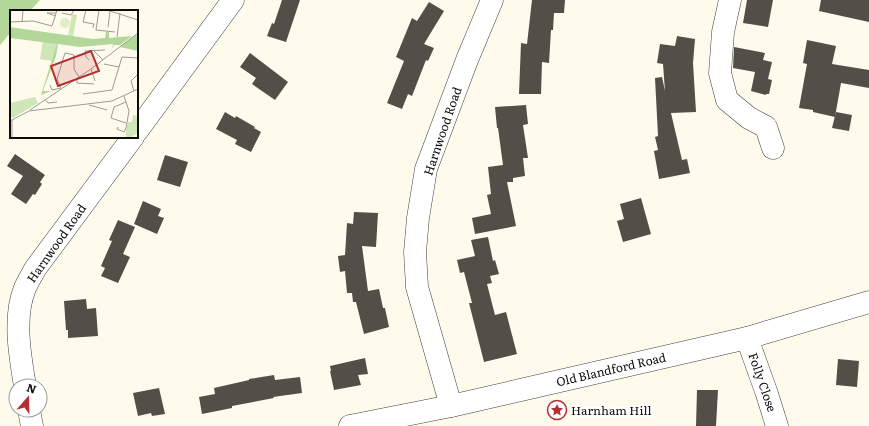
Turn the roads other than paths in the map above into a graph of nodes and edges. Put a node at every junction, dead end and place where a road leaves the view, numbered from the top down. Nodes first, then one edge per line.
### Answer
1 (233, 0) edge
2 (492, 0) edge
3 (730, 0) edge
4 (138, 130) edge
5 (131, 138) edge
6 (773, 148) dead end
7 (869, 302) edge
8 (748, 338) junction
9 (24, 378) edge
10 (451, 406) junction
11 (350, 426) edge
12 (777, 426) edge

1 - 4 street
2 - 10 street, Harnwood Road
3 - 6 street
5 - 9 street, Harnwood Road
7 - 8 street, Old Blandford Road
8 - 10 street, Old Blandford Road
8 - 12 street, Folly Close
10 - 11 street, Old Blandford Road

